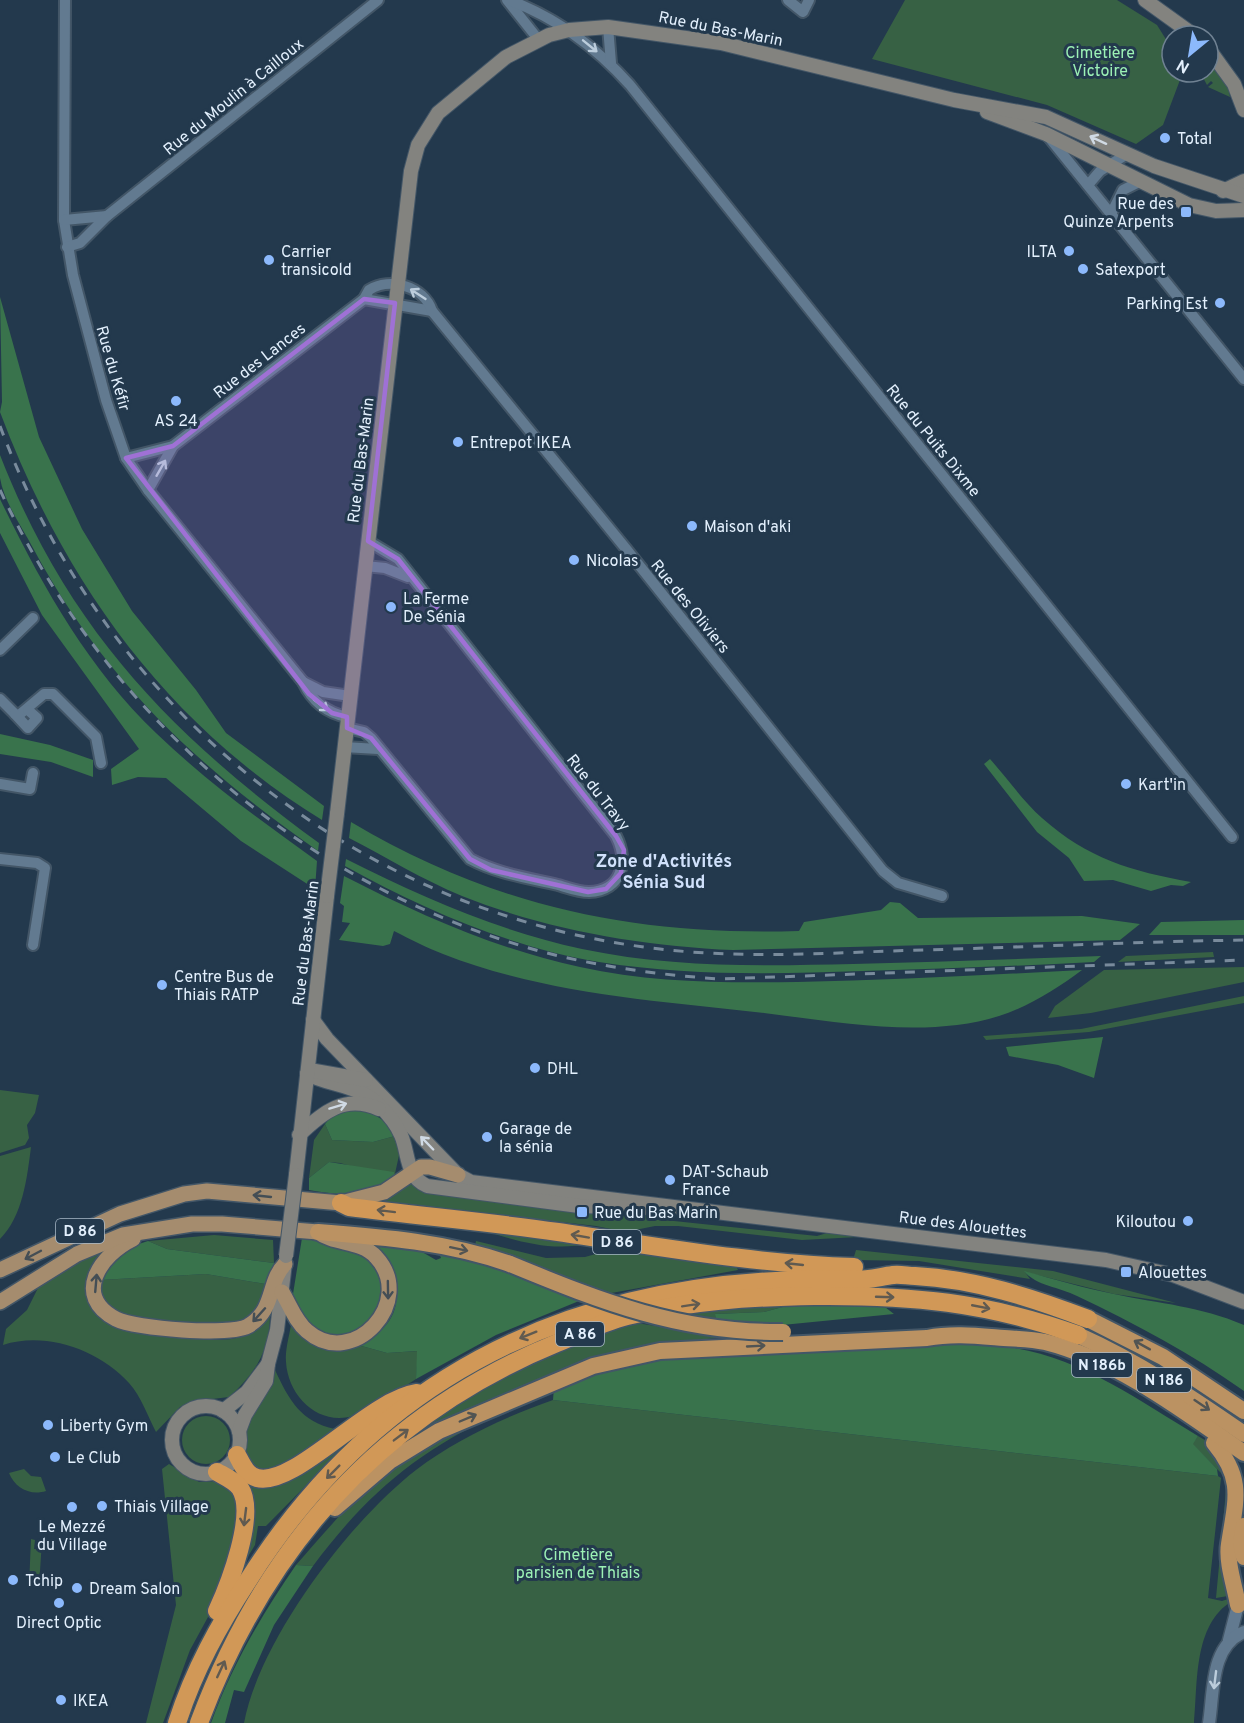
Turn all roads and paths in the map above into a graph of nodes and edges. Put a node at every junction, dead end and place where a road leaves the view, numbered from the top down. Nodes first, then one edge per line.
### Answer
1 (65, 0) edge
2 (378, 0) edge
3 (508, 0) edge
4 (788, 0) edge
5 (809, 0) edge
6 (1145, 0) edge
7 (1178, 24) edge
8 (608, 27) junction
9 (569, 30) junction
10 (538, 39) junction
11 (611, 63) junction
12 (1220, 65) edge
13 (954, 100) junction
14 (1244, 110) edge
15 (1029, 112) junction
16 (1046, 134) junction
17 (1127, 154) junction
18 (1108, 163) junction
19 (1141, 181) junction
20 (1244, 181) edge
21 (1088, 185) junction
22 (1223, 191) junction
23 (1244, 197) edge
24 (1208, 209) junction
25 (1244, 210) edge
26 (1111, 214) junction
27 (107, 216) junction
28 (64, 220) junction
29 (67, 247) junction
30 (397, 283) junction
31 (364, 299) junction
32 (394, 303) junction
33 (432, 311) junction
34 (1244, 379) edge
35 (173, 446) junction
36 (126, 458) junction
37 (148, 490) junction
38 (368, 541) junction
39 (365, 566) junction
40 (411, 578) junction
41 (33, 618) dead end
42 (0, 650) edge
43 (303, 682) junction
44 (350, 696) junction
45 (0, 699) edge
46 (347, 722) junction
47 (344, 747) junction
48 (378, 749) junction
49 (101, 763) dead end
50 (33, 773) dead end
51 (0, 784) edge
52 (1232, 837) dead end
53 (0, 859) edge
54 (942, 896) dead end
55 (33, 945) dead end
56 (313, 1020) junction
57 (307, 1074) junction
58 (366, 1080) junction
59 (385, 1111) junction
60 (299, 1135) junction
61 (411, 1172) junction
62 (458, 1175) junction
63 (341, 1203) junction
64 (672, 1206) junction
65 (318, 1232) junction
66 (146, 1233) junction
67 (286, 1260) junction
68 (0, 1270) edge
69 (892, 1275) junction
70 (282, 1292) junction
71 (0, 1302) edge
72 (1244, 1302) edge
73 (1088, 1319) joint
74 (824, 1333) joint
75 (937, 1335) junction
76 (1078, 1335) joint
77 (268, 1364) junction
78 (424, 1392) junction
79 (223, 1411) junction
80 (1244, 1411) edge
81 (1190, 1416) junction
82 (239, 1431) junction
83 (1244, 1434) edge
84 (1244, 1454) edge
85 (237, 1455) junction
86 (217, 1472) junction
87 (1244, 1526) edge
88 (301, 1535) junction
89 (1244, 1557) edge
90 (1238, 1605) joint
91 (1244, 1632) edge
92 (1229, 1640) junction
93 (201, 1660) junction
94 (177, 1723) edge
95 (199, 1723) edge
96 (1209, 1723) edge

1 - 28 street, Rue du Kéfir
2 - 27 street, Rue du Moulin à Cailloux
3 - 9 street, Rue du Puits Dixme
3 - 10 street
4 - 5 street
6 - 7 main road
8 - 9 main road, Rue du Bas-Marin
8 - 11 street
8 - 13 main road, Rue du Bas-Marin
9 - 10 main road, Rue du Bas-Marin
9 -> 11 street, Rue du Puits Dixme
10 - 30 main road, Rue du Bas-Marin
11 - 52 street, Rue du Puits Dixme
12 - 14 main road
13 - 15 main road, Rue du Bas-Marin
13 - 16 main road, Rue du Bas-Marin
15 - 16 street
17 -> 15 main road, Rue du Bas-Marin
16 - 18 main road, Rue du Bas-Marin
16 - 21 street
17 - 18 street
17 - 22 main road, Rue du Bas-Marin
18 - 19 main road, Rue du Bas-Marin
18 - 21 street
19 - 24 main road, Rue du Bas-Marin
19 - 26 street
20 - 22 main road
21 - 26 street
22 - 23 main road, Rue du Bas-Marin
23 - 24 main road
24 - 25 main road, Rue du Bas-Marin
26 - 34 street
27 - 28 street
27 - 29 street, Rue du Moulin à Cailloux
28 - 29 street, Rue du Kéfir
29 - 36 street, Rue du Kéfir
30 - 31 street, Rue des Lances
30 - 32 main road, Rue du Bas-Marin
33 -> 30 street, Rue des Oliviers
31 - 32 street
31 - 35 street, Rue des Lances
32 - 33 street
32 - 38 main road, Rue du Bas-Marin
33 - 54 street, Rue des Oliviers
35 - 36 street, Rue des Lances
37 -> 35 street, Rue des Lances
36 - 37 street, Rue du Kéfir
37 - 43 street, Rue du Kéfir
38 - 39 main road, Rue du Bas-Marin
38 - 40 street, Rue du Travy
39 - 40 street
39 - 44 main road, Rue du Bas-Marin
40 - 48 street, Rue du Travy
41 - 42 street
43 - 44 street, Rue du Kéfir
43 -> 46 street, Rue du Kéfir
44 - 46 main road, Rue du Bas-Marin
45 - 49 street
46 - 47 main road, Rue du Bas-Marin
46 - 48 street, Rue du Travy
47 - 48 street
47 - 56 main road, Rue du Bas-Marin, bridge
50 - 51 street
53 - 55 street
56 - 57 main road, Rue du Bas-Marin
56 - 58 main road
57 - 58 main road
57 - 59 main road
57 - 60 main road, Rue du Bas-Marin
62 -> 58 main road
60 -> 59 main road
59 - 61 main road
60 - 67 main road, Rue du Bas-Marin, bridge
61 - 62 main road
61 - 63 main road
61 - 64 main road
62 - 64 main road
63 -> 68 main road, D 86
69 -> 63 highway, D 86
64 - 72 main road, Rue des Alouettes
65 - 66 main road, D 86
65 -> 70 main road
65 -> 74 highway, D 86, bridge
67 -> 66 main road
66 - 71 main road, D 86
67 - 70 main road, Rue du Bas-Marin
69 - 73 highway, A 86
69 -> 78 highway, A 86
70 - 77 main road, Rue du Bas-Marin
80 -> 73 highway, N 186
74 - 75 highway, N 186b
75 - 81 highway, N 186b
88 -> 75 highway
76 -> 83 highway, N 186
88 -> 76 highway, A 86
77 - 79 main road
77 - 82 main road, Rue du Bas-Marin
78 - 85 highway
78 -> 93 highway, A 86
79 - 82 main road
79 - 86 main road
81 - 84 highway, N 186b
81 - 90 highway
82 - 85 main road
85 - 86 main road
86 -> 93 highway
87 - 89 highway
95 -> 88 highway, A 86
90 - 92 street
91 - 92 street
92 -> 96 street
93 - 94 highway, A 86

